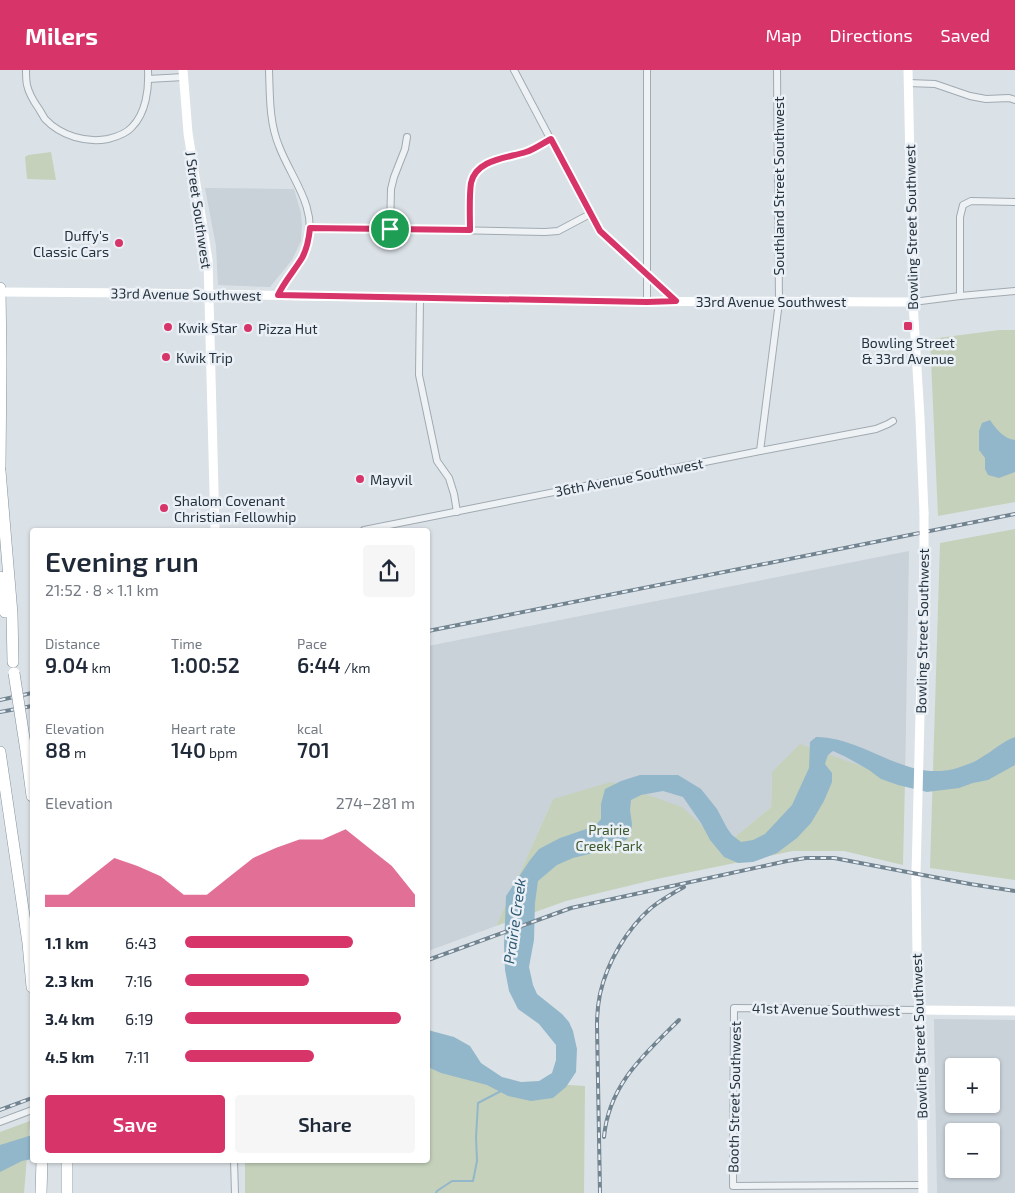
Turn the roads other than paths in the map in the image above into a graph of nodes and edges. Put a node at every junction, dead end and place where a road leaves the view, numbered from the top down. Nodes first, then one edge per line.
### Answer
1 (26, 70) edge
2 (148, 70) edge
3 (269, 70) edge
4 (514, 70) edge
5 (647, 70) edge
6 (777, 70) edge
7 (908, 70) edge
8 (183, 74) edge
9 (148, 79) junction
10 (908, 83) junction
11 (1015, 100) edge
12 (407, 136) dead end
13 (551, 139) junction
14 (1015, 202) edge
15 (590, 214) junction
16 (310, 228) junction
17 (390, 229) junction
18 (470, 230) junction
19 (647, 276) junction
20 (0, 291) edge
21 (1015, 291) edge
22 (209, 295) junction
23 (278, 295) junction
24 (960, 296) junction
25 (420, 298) junction
26 (676, 301) junction
27 (647, 302) junction
28 (779, 302) junction
29 (913, 302) junction
30 (893, 420) dead end
31 (760, 451) junction
32 (0, 469) edge
33 (457, 512) junction
34 (215, 528) edge
35 (374, 528) edge
36 (0, 577) edge
37 (13, 667) junction
38 (0, 754) edge
39 (30, 781) edge
40 (30, 965) edge
41 (734, 1008) joint
42 (918, 1010) junction
43 (1015, 1011) edge
44 (30, 1111) edge
45 (0, 1122) edge
46 (42, 1163) edge
47 (67, 1163) edge
48 (234, 1163) edge
49 (923, 1189) edge
50 (762, 1190) edge
51 (804, 1190) edge
52 (847, 1190) edge
53 (41, 1193) edge
54 (66, 1193) edge
55 (235, 1193) edge

1 - 9 street
2 - 9 street
3 - 16 street
4 - 13 street
5 - 19 street
6 - 28 street, Southland Street Southwest
7 - 10 street, Bowling Street Southwest
8 - 9 street
8 - 22 street, J Street Southwest
10 - 11 street
10 - 29 street, Bowling Street Southwest
12 - 17 street
13 - 15 street
13 - 18 street
14 - 24 street
15 - 18 street
15 - 19 street
16 - 17 street
16 - 23 street
17 - 18 street
19 - 26 street
19 - 27 street
20 - 22 street, 33rd Avenue Southwest
20 - 32 highway
21 - 24 street
22 - 23 street, 33rd Avenue Southwest
22 - 34 street, J Street Southwest
23 - 25 street, 33rd Avenue Southwest
24 - 29 street
25 - 27 street, 33rd Avenue Southwest
25 - 33 street
26 - 27 street, 33rd Avenue Southwest
26 - 28 street, 33rd Avenue Southwest
28 - 29 street, 33rd Avenue Southwest
28 - 31 street, Southland Street Southwest
29 - 42 street, Bowling Street Southwest, bridge
30 - 31 street, 36th Avenue Southwest
31 - 33 street, 36th Avenue Southwest
32 - 37 highway
33 - 35 street, 36th Avenue Southwest
36 - 37 highway
37 - 39 highway, bridge
38 - 40 highway
41 - 42 street, 41st Avenue Southwest
41 - 50 street, Booth Street Southwest
42 - 43 street
42 - 49 street, Bowling Street Southwest
44 - 45 street
46 - 53 highway
47 - 54 highway
48 - 55 street
49 - 52 street
50 - 51 street
51 - 52 street

